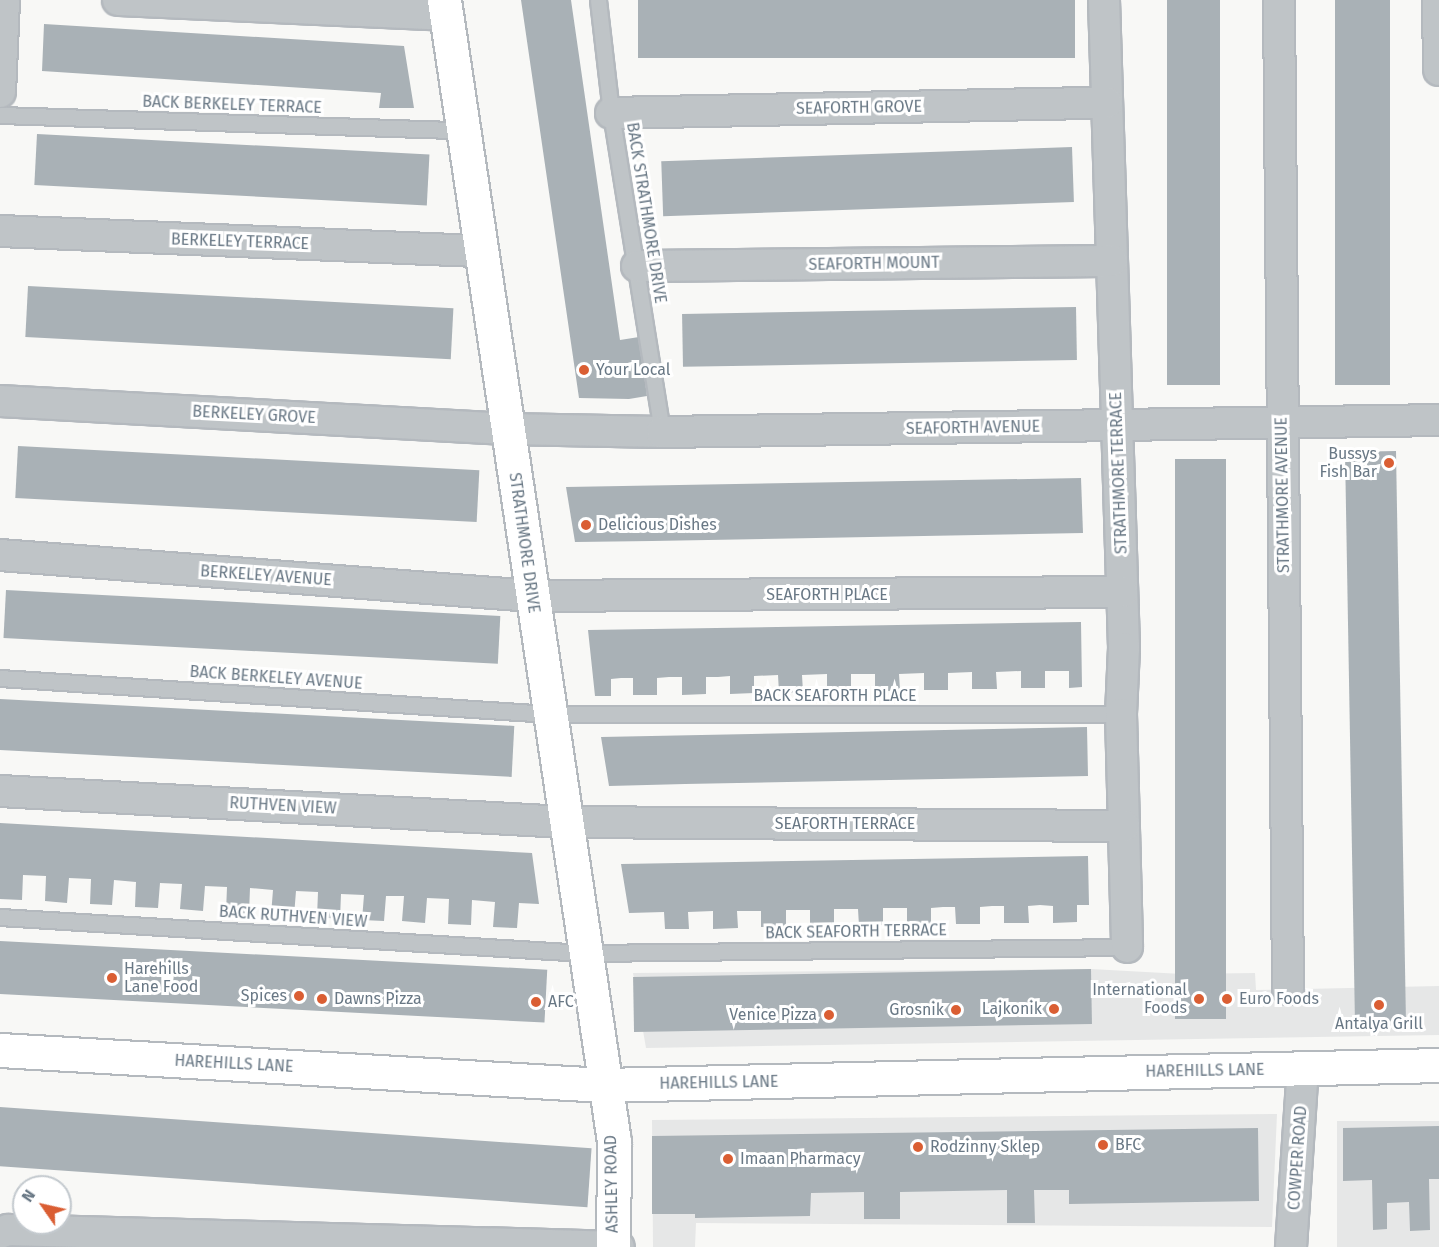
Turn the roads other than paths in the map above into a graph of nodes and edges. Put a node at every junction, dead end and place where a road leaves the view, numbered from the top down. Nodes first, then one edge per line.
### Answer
1 (4, 0) edge
2 (117, 0) edge
3 (598, 0) edge
4 (1104, 0) edge
5 (1279, 0) edge
6 (1438, 0) edge
7 (445, 8) edge
8 (1439, 70) edge
9 (0, 92) edge
10 (1107, 103) junction
11 (611, 113) junction
12 (0, 115) edge
13 (463, 130) junction
14 (0, 231) edge
15 (481, 251) junction
16 (1112, 261) junction
17 (637, 266) junction
18 (0, 401) edge
19 (1439, 420) edge
20 (1282, 423) junction
21 (1117, 426) junction
22 (507, 429) junction
23 (662, 432) junction
24 (0, 555) edge
25 (1122, 592) junction
26 (532, 596) junction
27 (0, 678) edge
28 (549, 714) junction
29 (1120, 714) junction
30 (0, 791) edge
31 (565, 822) junction
32 (1124, 826) junction
33 (0, 917) edge
34 (1127, 947) joint
35 (584, 953) junction
36 (1288, 989) dead end
37 (0, 1050) edge
38 (1439, 1065) edge
39 (1304, 1068) junction
40 (604, 1086) junction
41 (0, 1233) edge
42 (613, 1247) edge
43 (619, 1247) edge
44 (1291, 1247) edge

1 - 9 street
2 - 7 street
3 - 11 lane, BACK STRATHMORE DRIVE
4 - 10 street, STRATHMORE TERRACE
5 - 20 street, STRATHMORE AVENUE
6 - 8 street
7 - 13 main road, STRATHMORE DRIVE
10 - 11 street, SEAFORTH GROVE
10 - 16 street, STRATHMORE TERRACE
11 - 17 lane, BACK STRATHMORE DRIVE
12 - 13 lane, BACK BERKELEY TERRACE
13 - 15 main road, STRATHMORE DRIVE
14 - 15 street, BERKELEY TERRACE
15 - 22 main road, STRATHMORE DRIVE
16 - 17 street, SEAFORTH MOUNT
16 - 21 street, STRATHMORE TERRACE
17 - 23 lane, BACK STRATHMORE DRIVE
18 - 22 street, BERKELEY GROVE
19 - 20 street, SEAFORTH AVENUE
20 - 21 street, SEAFORTH AVENUE
20 - 36 street, STRATHMORE AVENUE
21 - 23 street, SEAFORTH AVENUE
21 - 25 street, STRATHMORE TERRACE
22 - 23 street, SEAFORTH AVENUE
22 - 26 main road, STRATHMORE DRIVE
24 - 26 street, BERKELEY AVENUE
25 - 26 street, SEAFORTH PLACE
25 - 29 street, STRATHMORE TERRACE
26 - 28 main road, STRATHMORE DRIVE
27 - 28 lane, BACK BERKELEY AVENUE
28 - 29 lane, BACK SEAFORTH PLACE
28 - 31 main road, STRATHMORE DRIVE
29 - 32 street, STRATHMORE TERRACE
30 - 31 street, RUTHVEN VIEW
31 - 32 street, SEAFORTH TERRACE
31 - 35 main road, STRATHMORE DRIVE
32 - 34 street, STRATHMORE TERRACE
33 - 35 lane, BACK RUTHVEN VIEW
34 - 35 lane, BACK SEAFORTH TERRACE
35 - 40 main road, STRATHMORE DRIVE
37 - 40 main road, HAREHILLS LANE
38 - 39 main road, HAREHILLS LANE
39 - 40 main road, HAREHILLS LANE
39 - 44 street, COWPER ROAD
40 - 42 main road, ASHLEY ROAD
41 - 42 street
42 - 43 street

